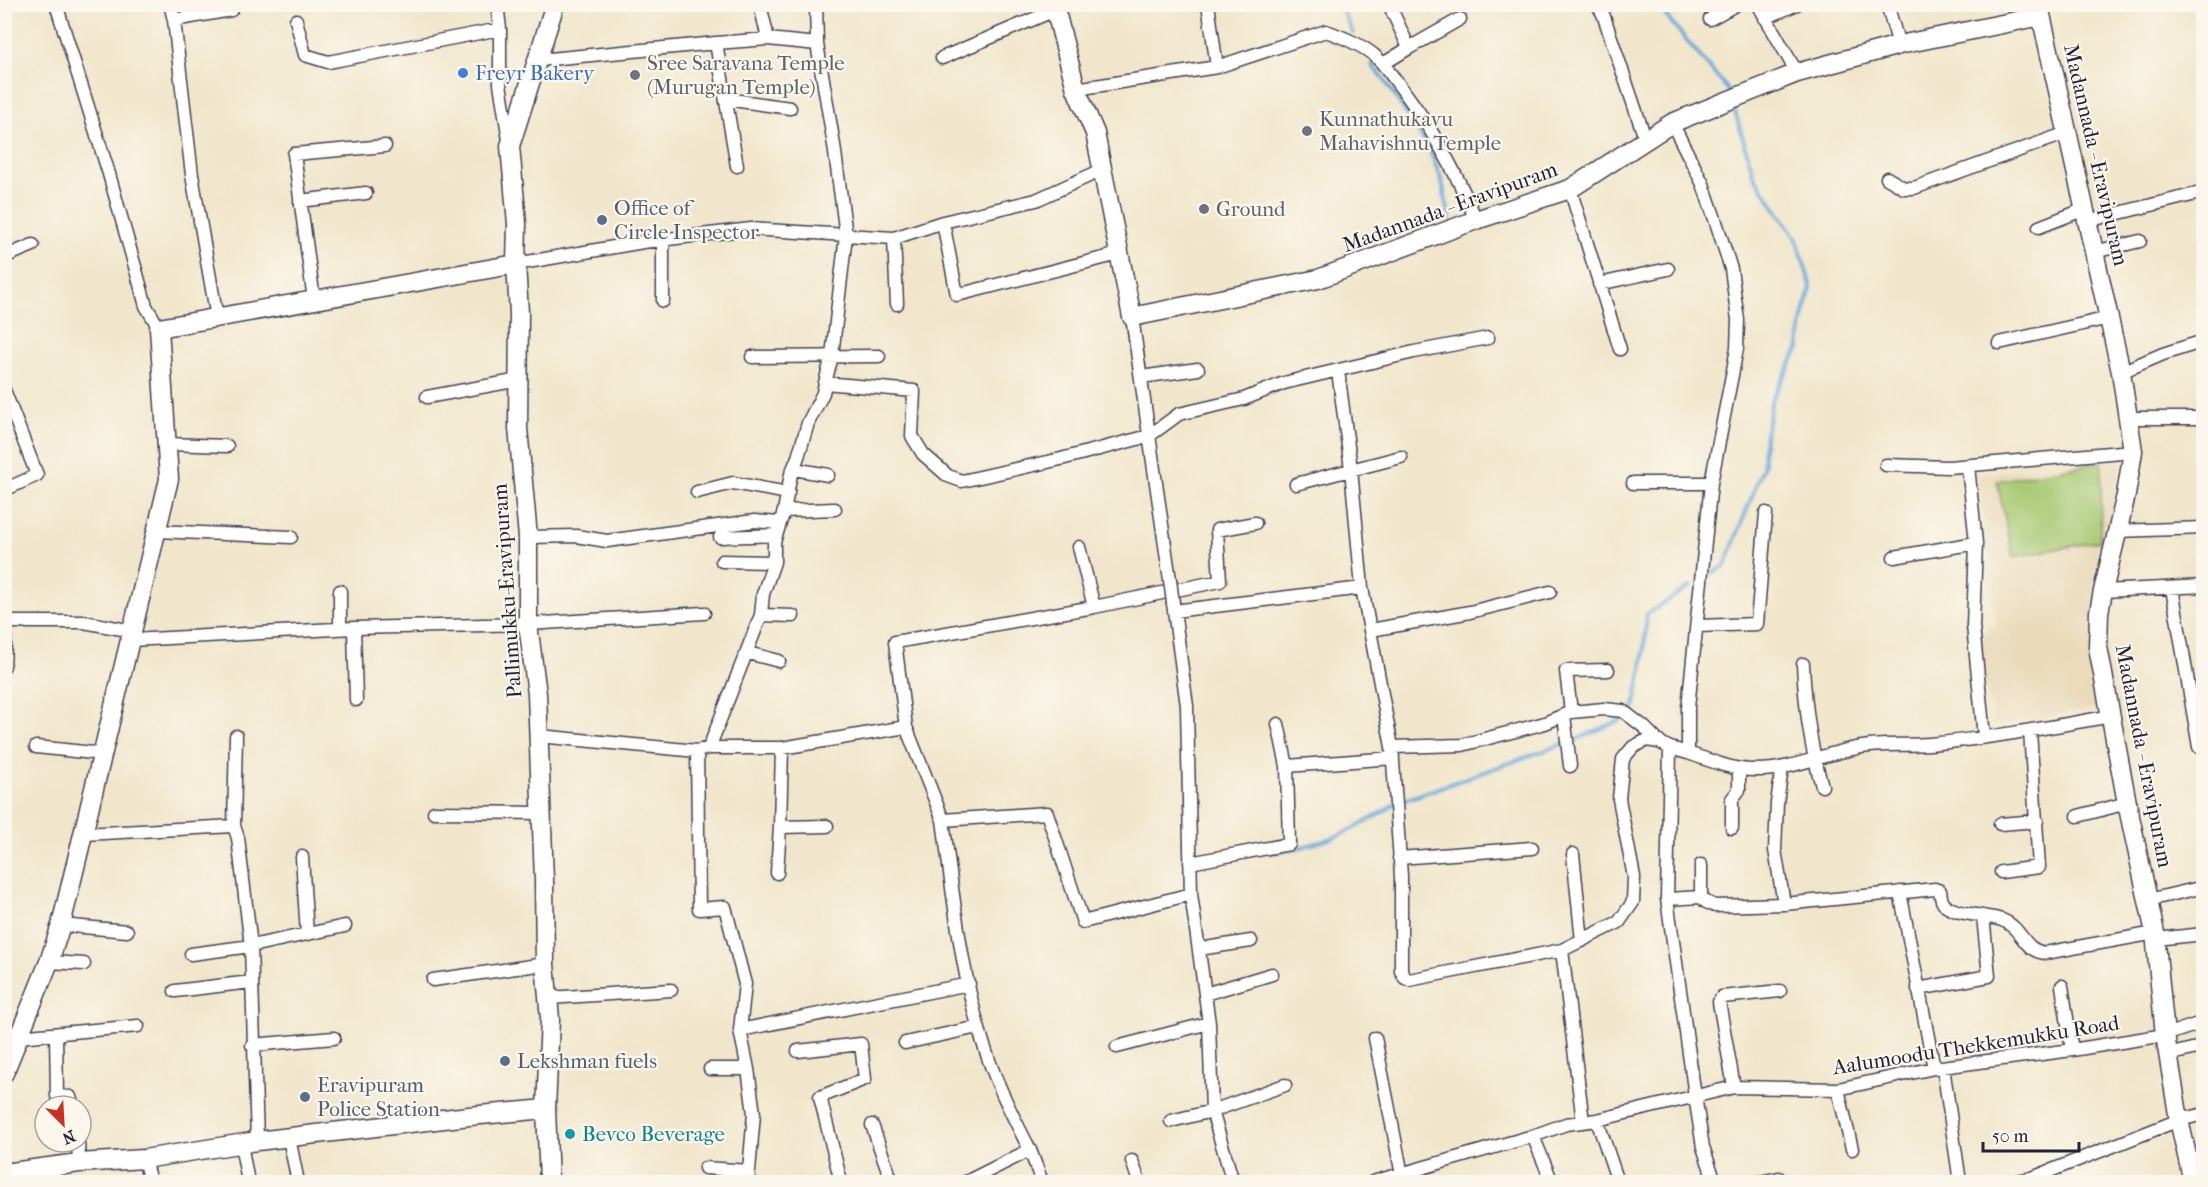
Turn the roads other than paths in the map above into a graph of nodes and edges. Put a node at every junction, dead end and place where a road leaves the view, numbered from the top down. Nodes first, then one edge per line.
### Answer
1 (56, 4) edge
2 (170, 4) edge
3 (497, 4) edge
4 (555, 4) edge
5 (760, 4) edge
6 (816, 4) edge
7 (1208, 4) edge
8 (1389, 4) edge
9 (1598, 4) edge
10 (1737, 4) edge
11 (1758, 4) edge
12 (1797, 4) edge
13 (1887, 4) edge
14 (1055, 7) edge
15 (231, 10) dead end
16 (2040, 10) edge
17 (1710, 18) dead end
18 (1765, 18) junction
19 (1460, 19) dead end
20 (174, 20) junction
21 (296, 20) dead end
22 (500, 29) junction
23 (768, 39) junction
24 (716, 43) junction
25 (817, 44) junction
26 (1899, 45) junction
27 (1410, 48) junction
28 (942, 58) dead end
29 (539, 60) junction
30 (1383, 64) junction
31 (1217, 67) junction
32 (1797, 73) junction
33 (1076, 89) junction
34 (726, 99) junction
35 (790, 108) dead end
36 (1671, 123) junction
37 (2067, 133) junction
38 (1646, 138) junction
39 (385, 146) dead end
40 (510, 146) junction
41 (737, 166) dead end
42 (1102, 170) junction
43 (1887, 178) dead end
44 (1570, 189) junction
45 (2204, 192) edge
46 (366, 193) dead end
47 (300, 201) junction
48 (2086, 215) junction
49 (1476, 220) junction
50 (943, 222) junction
51 (2039, 227) dead end
52 (846, 235) junction
53 (894, 238) junction
54 (663, 240) junction
55 (2140, 241) dead end
56 (33, 245) dead end
57 (2094, 252) junction
58 (1119, 254) junction
59 (4, 257) edge
60 (516, 264) junction
61 (1668, 269) dead end
62 (1599, 284) junction
63 (314, 300) junction
64 (663, 301) dead end
65 (897, 304) dead end
66 (1132, 317) junction
67 (217, 318) junction
68 (2109, 318) junction
69 (159, 328) junction
70 (1488, 338) dead end
71 (2204, 340) edge
72 (1999, 343) dead end
73 (1620, 350) dead end
74 (832, 356) junction
75 (879, 356) dead end
76 (752, 357) dead end
77 (1198, 369) dead end
78 (1338, 371) junction
79 (2121, 372) junction
80 (1141, 376) junction
81 (519, 380) junction
82 (825, 383) junction
83 (4, 390) edge
84 (427, 396) dead end
85 (2128, 418) junction
86 (2204, 418) edge
87 (1149, 436) junction
88 (167, 444) junction
89 (227, 446) dead end
90 (2133, 452) junction
91 (1401, 457) dead end
92 (1886, 465) dead end
93 (1968, 466) junction
94 (794, 469) junction
95 (1351, 469) junction
96 (828, 475) dead end
97 (1633, 483) dead end
98 (1711, 483) junction
99 (1296, 484) dead end
100 (4, 490) edge
101 (698, 492) dead end
102 (788, 493) junction
103 (835, 510) dead end
104 (784, 511) junction
105 (1766, 513) dead end
106 (1255, 523) dead end
107 (2204, 528) edge
108 (777, 529) junction
109 (157, 531) junction
110 (2116, 531) junction
111 (291, 537) dead end
112 (528, 537) junction
113 (720, 537) dead end
114 (1976, 543) junction
115 (1079, 547) dead end
116 (1894, 557) dead end
117 (722, 561) dead end
118 (774, 562) junction
119 (2204, 586) edge
120 (1362, 588) junction
121 (2172, 588) junction
122 (340, 591) dead end
123 (2103, 591) junction
124 (1550, 592) dead end
125 (1094, 607) junction
126 (1174, 607) junction
127 (704, 613) dead end
128 (761, 615) junction
129 (5, 616) edge
130 (793, 616) dead end
131 (528, 624) junction
132 (1697, 626) junction
133 (340, 628) junction
134 (354, 628) junction
135 (1371, 630) junction
136 (132, 636) junction
137 (5, 651) edge
138 (748, 653) junction
139 (779, 661) dead end
140 (1803, 664) dead end
141 (4, 666) edge
142 (1608, 670) dead end
143 (356, 700) dead end
144 (1567, 714) junction
145 (2110, 716) junction
146 (1278, 724) dead end
147 (906, 727) junction
148 (2200, 730) edge
149 (2030, 731) junction
150 (236, 736) dead end
151 (539, 736) junction
152 (1984, 737) junction
153 (1664, 745) junction
154 (36, 747) dead end
155 (2199, 747) dead end
156 (782, 748) junction
157 (703, 750) junction
158 (1392, 753) junction
159 (1688, 753) junction
160 (103, 754) junction
161 (1814, 759) junction
162 (1287, 766) junction
163 (1570, 766) dead end
164 (1782, 768) junction
165 (1739, 769) junction
166 (1822, 786) dead end
167 (2127, 803) junction
168 (434, 812) dead end
169 (542, 813) junction
170 (2078, 816) dead end
171 (943, 820) junction
172 (2037, 821) junction
173 (2000, 824) dead end
174 (234, 826) junction
175 (827, 826) dead end
176 (780, 827) junction
177 (1732, 828) dead end
178 (84, 834) junction
179 (1532, 848) dead end
180 (1573, 854) dead end
181 (302, 857) dead end
182 (1400, 858) junction
183 (1190, 863) junction
184 (1701, 865) dead end
185 (2001, 872) dead end
186 (777, 873) dead end
187 (2204, 887) edge
188 (1900, 892) junction
189 (1191, 894) junction
190 (1701, 897) junction
191 (1667, 899) junction
192 (2148, 900) junction
193 (1784, 904) junction
194 (1983, 916) junction
195 (61, 925) junction
196 (345, 926) dead end
197 (127, 931) dead end
198 (307, 934) junction
199 (2204, 934) edge
200 (2155, 936) junction
201 (1251, 941) dead end
202 (1582, 941) junction
203 (251, 946) junction
204 (1199, 949) junction
205 (1562, 950) junction
206 (190, 954) dead end
207 (49, 962) junction
208 (84, 964) dead end
209 (545, 964) junction
210 (1272, 974) dead end
211 (433, 980) dead end
212 (252, 982) junction
213 (969, 984) junction
214 (2062, 986) dead end
215 (1918, 989) junction
216 (671, 990) dead end
217 (175, 991) dead end
218 (1780, 991) dead end
219 (1205, 994) junction
220 (549, 998) junction
221 (2204, 1022) edge
222 (1209, 1023) junction
223 (138, 1026) dead end
224 (978, 1027) junction
225 (740, 1030) junction
226 (56, 1034) junction
227 (2165, 1035) junction
228 (18, 1037) junction
229 (334, 1038) dead end
230 (1375, 1038) dead end
231 (905, 1043) dead end
232 (252, 1045) junction
233 (2204, 1046) edge
234 (1117, 1047) dead end
235 (2072, 1050) junction
236 (798, 1051) dead end
237 (2168, 1055) junction
238 (1938, 1067) junction
239 (710, 1069) dead end
240 (748, 1069) junction
241 (4, 1073) edge
242 (1285, 1085) dead end
243 (1734, 1087) junction
244 (1838, 1089) junction
245 (57, 1094) edge
246 (1695, 1096) junction
247 (546, 1109) junction
248 (1212, 1111) junction
249 (2204, 1114) edge
250 (1597, 1120) junction
251 (2179, 1120) junction
252 (1171, 1121) dead end
253 (1583, 1122) junction
254 (872, 1125) dead end
255 (1533, 1136) junction
256 (289, 1138) junction
257 (249, 1143) junction
258 (1852, 1149) dead end
259 (1030, 1150) junction
260 (79, 1154) edge
261 (144, 1159) junction
262 (1132, 1161) dead end
263 (79, 1163) junction
264 (705, 1167) dead end
265 (4, 1173) edge
266 (1402, 1174) junction
267 (31, 1176) edge
268 (749, 1177) edge
269 (1779, 1178) dead end
270 (2033, 1180) edge
271 (150, 1182) edge
272 (248, 1182) edge
273 (298, 1182) edge
274 (549, 1182) edge
275 (841, 1182) edge
276 (892, 1182) edge
277 (966, 1182) edge
278 (1042, 1182) edge
279 (1138, 1182) edge
280 (1233, 1182) edge
281 (1373, 1182) edge
282 (1552, 1182) edge
283 (1618, 1182) edge
284 (1715, 1182) edge
285 (1760, 1182) edge
286 (1960, 1182) edge
287 (2011, 1182) edge
288 (2193, 1182) edge

1 - 69 street
2 - 20 street
3 - 22 street
4 - 29 main road, Pallimukku-Eravipuram
5 - 23 street
6 - 25 street
7 - 31 street
8 - 27 street
9 - 38 street
10 - 17 street
11 - 18 street
12 - 18 street
13 - 26 street
14 - 28 street
14 - 33 main road
15 - 20 street
16 - 26 main road, Madannada - Eravipuram
16 - 37 main road, Madannada - Eravipuram
18 - 32 street
19 - 27 street
20 - 67 street
21 - 22 street
22 - 40 street
23 - 24 street
23 - 25 street
24 - 29 street
24 - 34 street
25 - 52 street
26 - 32 main road, Madannada - Eravipuram
27 - 30 street
29 - 40 main road, Pallimukku-Eravipuram
30 - 31 street
30 - 49 street
31 - 33 street
32 - 36 main road, Madannada - Eravipuram
33 - 42 main road
34 - 35 street
34 - 41 street
36 - 38 main road, Madannada - Eravipuram
36 - 98 street
37 - 43 street
37 - 48 main road, Madannada - Eravipuram
38 - 44 main road, Madannada - Eravipuram
39 - 47 street
40 - 60 main road, Pallimukku-Eravipuram
42 - 50 street
42 - 58 main road
44 - 49 main road, Madannada - Eravipuram
44 - 62 street
45 - 48 street
46 - 47 street
47 - 63 street
48 - 51 street
48 - 57 main road, Madannada - Eravipuram
49 - 66 main road, Madannada - Eravipuram
50 - 53 street
50 - 58 street
52 - 53 street
52 - 54 street
52 - 74 street
53 - 65 street
54 - 60 street
54 - 64 street
55 - 57 street
56 - 59 street
57 - 68 main road, Madannada - Eravipuram
58 - 66 main road
60 - 63 main road
60 - 81 main road, Pallimukku-Eravipuram
61 - 62 street
62 - 73 street
63 - 67 main road
66 - 80 street
67 - 69 main road
68 - 72 street
68 - 79 main road, Madannada - Eravipuram
69 - 88 main road
70 - 78 street
71 - 79 street
74 - 75 street
74 - 76 street
74 - 82 street
77 - 80 street
78 - 87 street
78 - 95 street
79 - 85 main road, Madannada - Eravipuram
80 - 87 street
81 - 84 street
81 - 112 main road, Pallimukku-Eravipuram
82 - 87 street
82 - 94 street
83 - 100 street
85 - 86 street
85 - 90 main road, Madannada - Eravipuram
87 - 126 street, bridge
88 - 89 street
88 - 109 main road
90 - 93 street
90 - 110 main road, Madannada - Eravipuram
91 - 95 street
92 - 93 street
93 - 114 street
94 - 96 street
94 - 102 street
95 - 99 street
95 - 120 street
97 - 98 street
98 - 132 street
101 - 102 street
102 - 104 street
103 - 104 street
104 - 108 street
105 - 132 street
106 - 125 street
107 - 110 street
108 - 112 street
108 - 113 street
108 - 118 street
109 - 111 street
109 - 136 main road
110 - 123 main road, Madannada - Eravipuram
112 - 131 main road, Pallimukku-Eravipuram
114 - 116 street
114 - 152 street
115 - 125 street
117 - 118 street
118 - 128 street
119 - 121 street
120 - 126 street
120 - 135 street
121 - 123 street
121 - 148 street
122 - 133 street
123 - 145 main road, Madannada - Eravipuram
124 - 135 street
125 - 147 street
126 - 183 street
127 - 131 street
128 - 130 street
128 - 138 street
129 - 136 street
129 - 137 street
131 - 134 street
131 - 151 main road, Pallimukku-Eravipuram
132 - 159 street
133 - 134 street
133 - 136 street
134 - 143 street
135 - 158 street
136 - 160 main road
137 - 141 street
138 - 139 street
138 - 157 street
140 - 161 street
142 - 144 street
144 - 153 street
144 - 158 street
144 - 163 street
145 - 149 street
145 - 167 main road, Madannada - Eravipuram
146 - 162 street
147 - 156 street
147 - 171 street
148 - 155 street
149 - 152 street
149 - 172 street
150 - 174 street
151 - 157 street
151 - 169 main road, Pallimukku-Eravipuram
152 - 161 street
153 - 159 street
153 - 191 street
153 - 202 street
154 - 160 street
156 - 157 street
156 - 176 street
157 - 225 street
158 - 162 street
158 - 182 street
159 - 165 street
160 - 178 main road
161 - 164 street
161 - 166 street
162 - 183 street
164 - 165 street
164 - 193 street
165 - 177 street
167 - 170 street
167 - 192 main road, Madannada - Eravipuram
168 - 169 street
169 - 209 main road, Pallimukku-Eravipuram
171 - 189 street
171 - 213 street
172 - 173 street
172 - 185 street
174 - 178 street
174 - 203 street
175 - 176 street
176 - 186 street
178 - 195 main road
179 - 182 street
180 - 202 street
181 - 198 street
182 - 205 street
183 - 189 street
184 - 190 street
187 - 192 street
188 - 193 street
188 - 194 street
188 - 215 street
189 - 204 street
190 - 191 street
190 - 193 street
191 - 246 street
192 - 200 main road, Madannada - Eravipuram
194 - 200 street
194 - 215 street
195 - 197 street
195 - 207 main road
196 - 198 street
198 - 203 street
199 - 200 street
200 - 227 main road, Madannada - Eravipuram
201 - 204 street
202 - 205 street
203 - 206 street
203 - 212 street
204 - 219 street
205 - 253 street
207 - 208 street
207 - 228 main road
209 - 211 street
209 - 220 main road, Pallimukku-Eravipuram
210 - 219 street
212 - 217 street
212 - 232 street
213 - 224 street
213 - 225 street
214 - 235 street
215 - 238 street
216 - 220 street
218 - 243 street
219 - 222 street
220 - 247 main road, Pallimukku-Eravipuram
221 - 227 street, Aalumoodu Thekkemukku Road
222 - 234 street
222 - 248 street
223 - 226 street
224 - 231 street
224 - 259 street
225 - 240 street
226 - 228 street
226 - 245 street
227 - 235 street, Aalumoodu Thekkemukku Road
227 - 237 main road, Madannada - Eravipuram
228 - 241 main road
229 - 232 street
230 - 266 street
232 - 257 street
233 - 237 street
235 - 238 street, Aalumoodu Thekkemukku Road
236 - 275 street
237 - 251 main road, Madannada - Eravipuram
238 - 244 street, Aalumoodu Thekkemukku Road
238 - 286 street
239 - 240 street
240 - 268 street
242 - 248 street
243 - 244 street, Aalumoodu Thekkemukku Road
243 - 246 street, Aalumoodu Thekkemukku Road
244 - 258 street
246 - 250 street, Aalumoodu Thekkemukku Road
246 - 284 street
247 - 256 main road
247 - 274 main road, Pallimukku-Eravipuram
248 - 252 street
248 - 280 street
249 - 251 street
250 - 253 street, Aalumoodu Thekkemukku Road
250 - 283 street
251 - 270 street
251 - 288 main road, Madannada - Eravipuram
253 - 255 street, Aalumoodu Thekkemukku Road
254 - 276 street
255 - 266 street, Aalumoodu Thekkemukku Road
255 - 282 street
256 - 257 main road
256 - 273 street
257 - 261 main road
257 - 272 street
259 - 277 street
259 - 278 street
260 - 263 street
261 - 263 main road
261 - 271 street
262 - 279 street
263 - 267 main road
264 - 268 street
265 - 267 main road
266 - 281 street, Aalumoodu Thekkemukku Road
269 - 285 street
270 - 287 street

